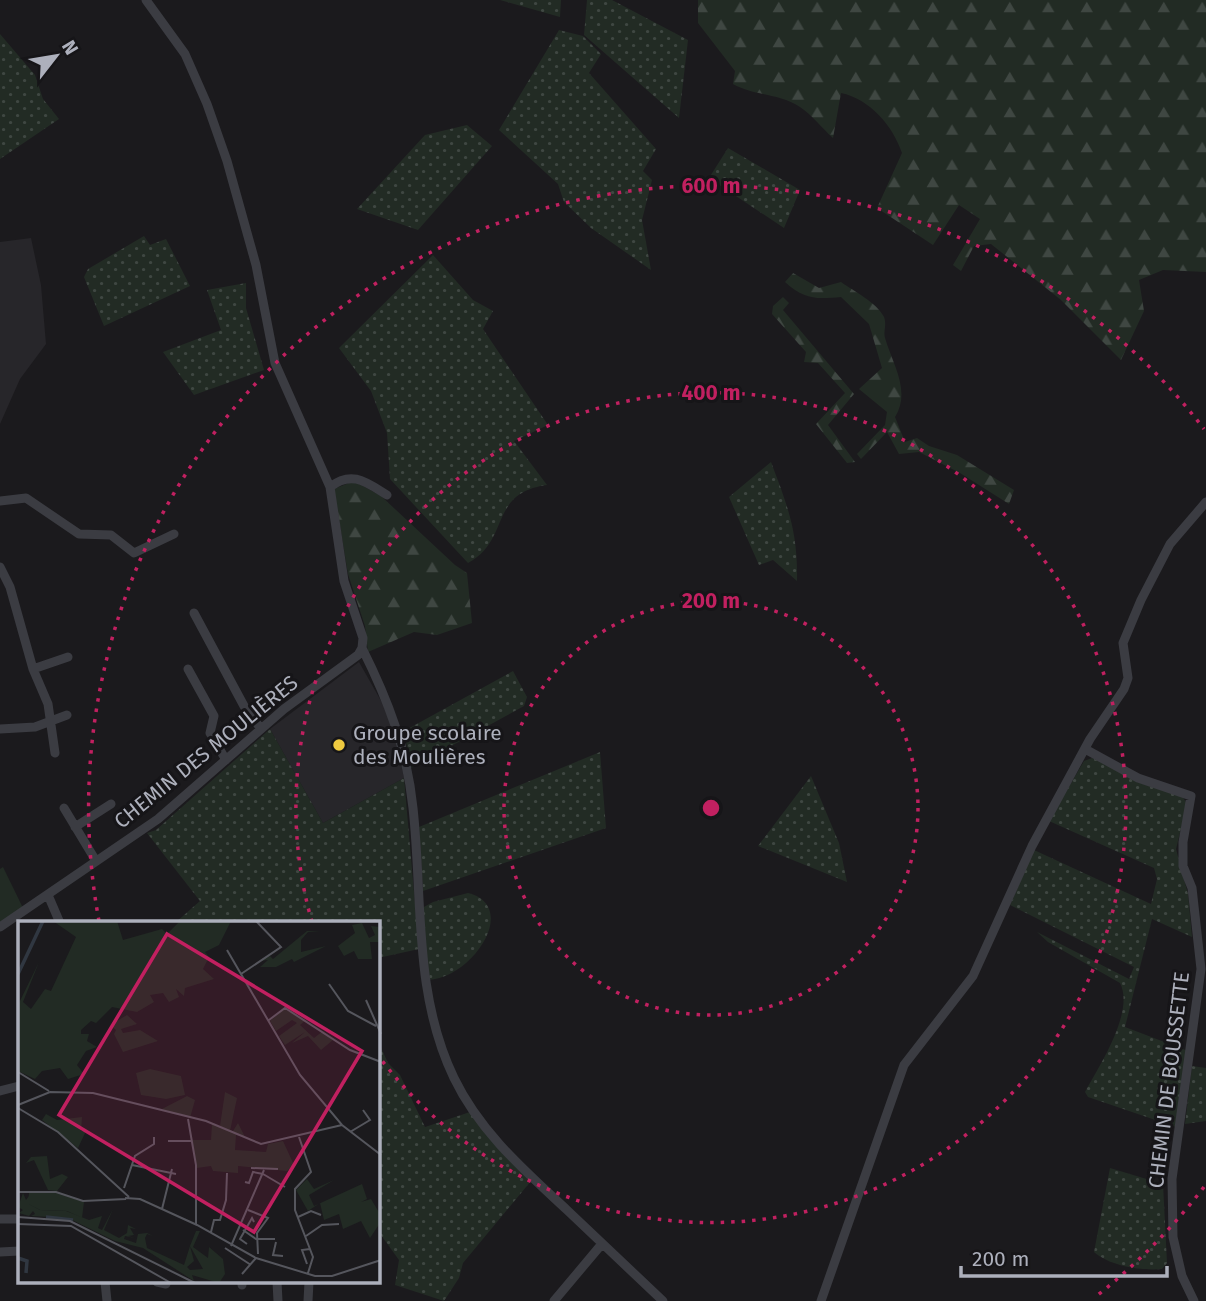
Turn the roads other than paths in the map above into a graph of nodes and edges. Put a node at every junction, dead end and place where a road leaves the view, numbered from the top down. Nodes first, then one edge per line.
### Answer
1 (146, 0) edge
2 (330, 488) junction
3 (387, 495) dead end
4 (0, 501) edge
5 (1206, 502) edge
6 (174, 534) dead end
7 (0, 567) edge
8 (194, 613) dead end
9 (362, 648) junction
10 (68, 657) dead end
11 (33, 669) junction
12 (188, 669) dead end
13 (67, 715) dead end
14 (48, 723) junction
15 (0, 729) edge
16 (261, 729) junction
17 (1085, 749) junction
18 (55, 752) dead end
19 (226, 760) junction
20 (111, 804) dead end
21 (64, 808) dead end
22 (75, 827) junction
23 (96, 861) junction
24 (48, 895) junction
25 (59, 921) edge
26 (0, 927) edge
27 (18, 1086) edge
28 (0, 1091) edge
29 (0, 1219) edge
30 (18, 1219) edge
31 (601, 1245) junction
32 (18, 1251) edge
33 (0, 1252) edge
34 (554, 1301) edge
35 (663, 1301) edge
36 (821, 1301) edge
37 (1194, 1301) edge

1 - 2 street
2 - 3 street
2 - 9 street
4 - 6 street
5 - 17 street
7 - 11 street
8 - 16 street
9 - 16 street, CHEMIN DES MOULIÈRES
9 - 31 street
10 - 11 street
11 - 14 street
12 - 19 street
13 - 14 street
14 - 15 street
14 - 18 street
16 - 19 street, CHEMIN DES MOULIÈRES
17 - 36 street
17 - 37 street, CHEMIN DE BOUSSETTE
19 - 23 street, CHEMIN DES MOULIÈRES
20 - 22 street
21 - 22 street
22 - 23 street
23 - 24 street, CHEMIN DES MOULIÈRES
24 - 25 street
24 - 26 street, CHEMIN DES MOULIÈRES
27 - 28 street
29 - 30 street
31 - 34 street
31 - 35 street
32 - 33 street

